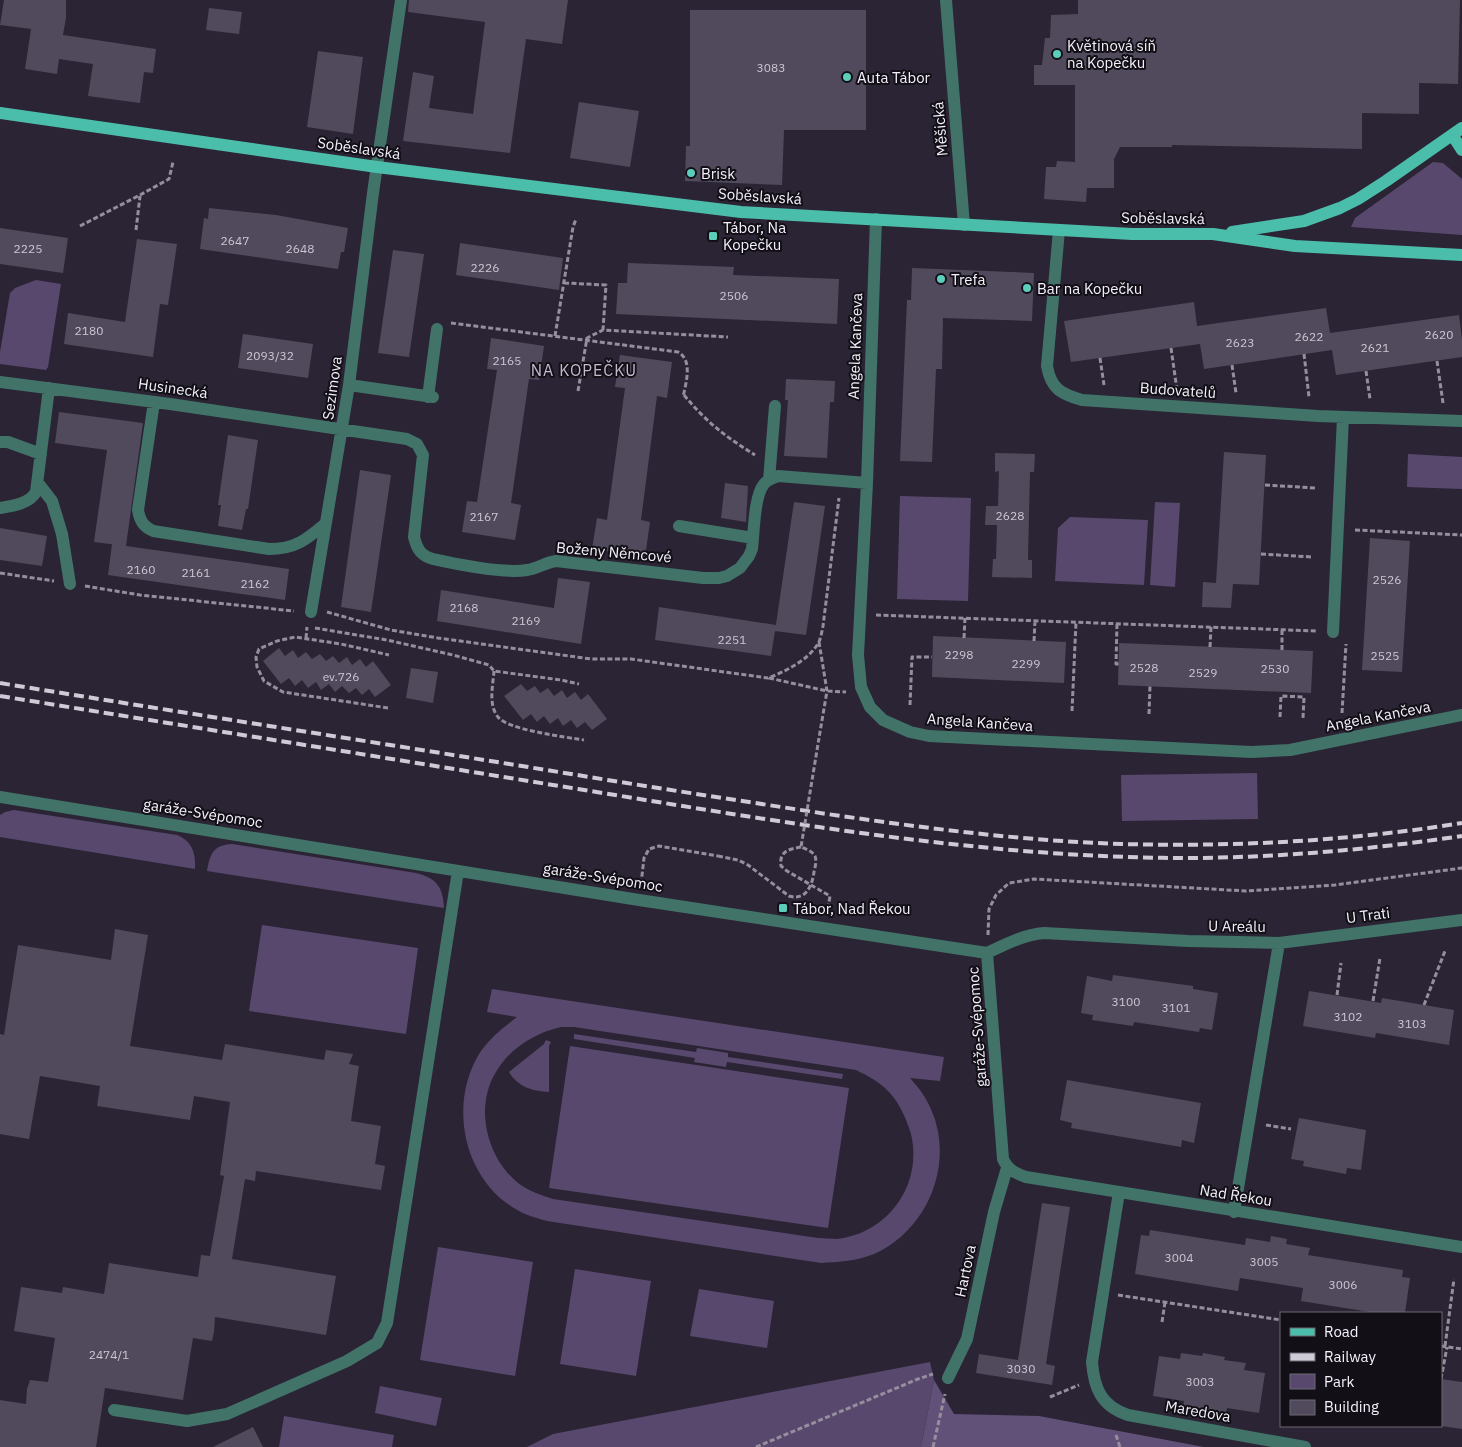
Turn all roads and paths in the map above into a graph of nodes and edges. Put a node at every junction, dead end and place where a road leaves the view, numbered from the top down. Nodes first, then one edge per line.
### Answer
1 (401, 0) edge
2 (946, 0) edge
3 (0, 113) edge
4 (1457, 132) edge
5 (1462, 150) edge
6 (173, 162) dead end
7 (376, 167) junction
8 (140, 196) junction
9 (576, 219) dead end
10 (876, 219) junction
11 (964, 225) junction
12 (80, 226) dead end
13 (136, 230) dead end
14 (1058, 230) junction
15 (1213, 234) junction
16 (1462, 255) edge
17 (564, 283) junction
18 (437, 329) joint
19 (602, 330) junction
20 (555, 336) junction
21 (728, 337) dead end
22 (587, 340) junction
23 (1171, 348) dead end
24 (1304, 354) dead end
25 (1100, 358) dead end
26 (1437, 361) dead end
27 (1232, 365) dead end
28 (1366, 371) dead end
29 (0, 382) edge
30 (349, 385) junction
31 (48, 388) junction
32 (1104, 388) dead end
33 (578, 391) dead end
34 (1177, 391) dead end
35 (1236, 393) dead end
36 (1309, 397) dead end
37 (1370, 399) dead end
38 (154, 402) junction
39 (1443, 403) dead end
40 (775, 406) dead end
41 (1343, 417) junction
42 (1462, 420) edge
43 (342, 429) junction
44 (0, 442) edge
45 (41, 454) junction
46 (763, 459) dead end
47 (769, 480) junction
48 (841, 482) junction
49 (38, 483) junction
50 (867, 483) junction
51 (1265, 484) dead end
52 (1316, 488) dead end
53 (0, 508) edge
54 (325, 524) junction
55 (679, 526) dead end
56 (1352, 530) dead end
57 (1462, 535) edge
58 (753, 538) junction
59 (1260, 554) dead end
60 (1313, 557) dead end
61 (0, 573) edge
62 (70, 584) junction
63 (307, 612) joint
64 (326, 612) dead end
65 (861, 614) junction
66 (964, 618) junction
67 (1035, 621) junction
68 (1076, 622) junction
69 (1117, 624) junction
70 (308, 626) dead end
71 (1211, 627) junction
72 (1282, 630) junction
73 (1333, 632) joint
74 (964, 638) dead end
75 (1034, 641) dead end
76 (819, 642) junction
77 (1210, 648) dead end
78 (1282, 650) dead end
79 (389, 655) dead end
80 (932, 657) dead end
81 (1118, 664) dead end
82 (494, 671) junction
83 (768, 678) junction
84 (579, 684) dead end
85 (1150, 686) dead end
86 (861, 687) junction
87 (827, 691) junction
88 (910, 705) dead end
89 (388, 708) dead end
90 (1072, 711) dead end
91 (1149, 714) dead end
92 (1462, 715) edge
93 (1280, 717) dead end
94 (1303, 718) dead end
95 (584, 740) dead end
96 (0, 797) edge
97 (801, 847) junction
98 (1462, 868) edge
99 (458, 871) junction
100 (639, 900) junction
101 (828, 908) dead end
102 (1462, 920) edge
103 (1279, 943) junction
104 (1445, 950) dead end
105 (987, 953) junction
106 (1380, 958) dead end
107 (1341, 963) dead end
108 (1337, 996) dead end
109 (1373, 1001) dead end
110 (1424, 1005) dead end
111 (1260, 1124) dead end
112 (1290, 1129) dead end
113 (1007, 1168) junction
114 (1119, 1192) junction
115 (1234, 1212) junction
116 (1462, 1247) edge
117 (1454, 1279) dead end
118 (1117, 1294) dead end
119 (1165, 1302) junction
120 (1280, 1320) edge
121 (1162, 1322) dead end
122 (1444, 1346) edge
123 (1462, 1349) edge
124 (1442, 1368) edge
125 (950, 1374) junction
126 (1066, 1390) dead end
127 (1050, 1396) dead end
128 (114, 1410) dead end
129 (1116, 1435) dead end
130 (756, 1447) edge
131 (933, 1447) edge
132 (1120, 1447) edge
133 (1305, 1447) edge

1 - 7 street, Sezimova
2 - 11 street, Měšická
3 - 7 main road, Soběslavská
4 - 5 main road
4 - 15 main road
6 - 8 path
7 - 10 main road, Soběslavská
7 - 30 street, Sezimova
8 - 12 path
8 - 13 path
9 - 17 path
10 - 11 main road, Soběslavská
10 - 50 street, Angela Kančeva
11 - 14 main road, Soběslavská
14 - 15 main road, Soběslavská
14 - 41 street, Budovatelů
15 - 16 main road, Soběslavská
17 - 19 path
17 - 20 path
18 - 20 path
18 - 30 street
19 - 21 path
19 - 22 path
20 - 22 path
22 - 33 path
22 - 46 path
23 - 34 path
24 - 36 path
25 - 32 path
26 - 39 path
27 - 35 path
28 - 37 path
29 - 31 street, Husinecká
30 - 43 street, Sezimova
31 - 38 street, Husinecká
31 - 45 street
38 - 43 street, Husinecká
38 - 54 street
40 - 47 street
41 - 42 street, Budovatelů
41 - 73 street
43 - 54 street, Sezimova
43 - 58 street, Boženy Němcové
44 - 45 street
45 - 49 street
47 - 48 street
47 - 58 street, Boženy Němcové
48 - 50 street
48 - 76 path
49 - 53 street
49 - 62 street
50 - 65 street, Angela Kančeva
51 - 52 path
54 - 63 street, Sezimova
55 - 58 street
56 - 57 path
59 - 60 path
61 - 62 path
62 - 63 path
64 - 83 path
65 - 66 path
65 - 86 street, Angela Kančeva
66 - 67 path
66 - 74 path
67 - 68 path
67 - 75 path
68 - 69 path
68 - 90 path
69 - 71 path
69 - 81 path
70 - 82 path
71 - 72 path
71 - 77 path
72 - 73 path
72 - 78 path
76 - 83 path
76 - 87 path
79 - 89 path
80 - 88 path
82 - 84 path
82 - 95 path
83 - 87 path
85 - 91 path
86 - 87 path
86 - 92 street, Angela Kančeva
87 - 97 path, bridge
93 - 94 path
96 - 99 street, garáže-Svépomoc
97 - 100 path, bridge
97 - 101 path
98 - 105 path
99 - 100 street, garáže-Svépomoc
99 - 128 street
100 - 105 street, garáže-Svépomoc
102 - 103 street, U Trati
103 - 105 street, U Areálu
103 - 115 street, U Areálu
104 - 110 path
105 - 113 street, garáže-Svépomoc
106 - 109 path
107 - 108 path
111 - 112 path
113 - 114 street, Nad Řekou
113 - 125 street, Hartova
114 - 115 street, Nad Řekou
114 - 133 street, Maredova
115 - 116 street, Nad Řekou
117 - 122 path
118 - 119 path
119 - 120 path
119 - 121 path
122 - 123 path
122 - 124 path
125 - 130 path
125 - 131 path
126 - 127 path
129 - 132 path

